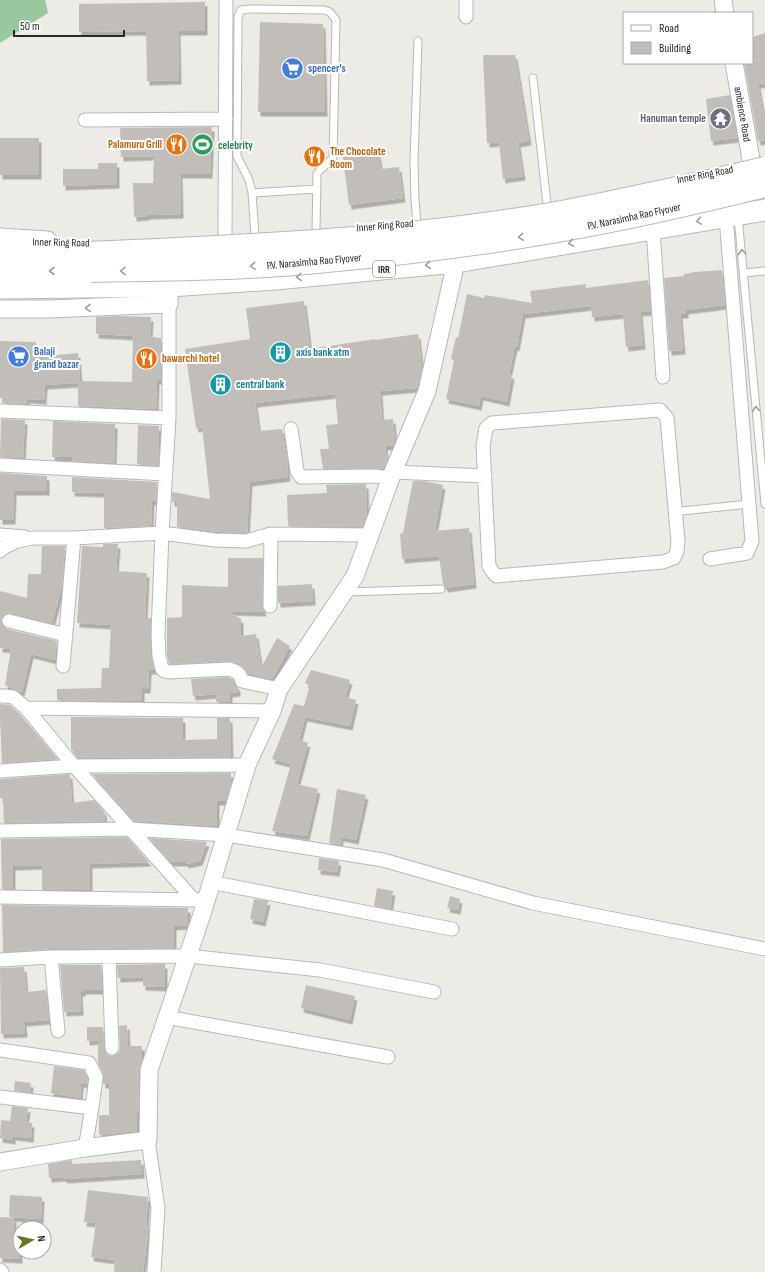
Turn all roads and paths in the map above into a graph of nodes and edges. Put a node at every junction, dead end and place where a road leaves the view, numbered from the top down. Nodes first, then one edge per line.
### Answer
1 (226, 0) edge
2 (466, 0) edge
3 (723, 0) edge
4 (725, 12) edge
5 (466, 17) dead end
6 (418, 41) dead end
7 (734, 64) edge
8 (533, 78) dead end
9 (226, 119) junction
10 (85, 120) dead end
11 (761, 167) edge
12 (765, 186) edge
13 (317, 189) junction
14 (252, 193) junction
15 (547, 204) junction
16 (765, 210) edge
17 (732, 216) junction
18 (452, 218) junction
19 (417, 222) junction
20 (654, 229) junction
21 (316, 232) junction
22 (255, 236) junction
23 (225, 238) junction
24 (0, 239) edge
25 (0, 251) edge
26 (456, 262) junction
27 (0, 271) edge
28 (765, 271) edge
29 (744, 274) junction
30 (0, 288) edge
31 (169, 295) junction
32 (0, 309) edge
33 (662, 377) dead end
34 (0, 411) edge
35 (169, 418) junction
36 (291, 429) dead end
37 (0, 465) edge
38 (165, 474) junction
39 (391, 475) junction
40 (485, 476) junction
41 (749, 504) junction
42 (765, 504) edge
43 (682, 511) dead end
44 (162, 533) junction
45 (272, 534) junction
46 (0, 535) edge
47 (370, 535) junction
48 (33, 538) junction
49 (74, 538) junction
50 (0, 551) edge
51 (710, 558) dead end
52 (441, 589) dead end
53 (344, 592) junction
54 (270, 606) dead end
55 (9, 621) dead end
56 (66, 635) junction
57 (63, 666) dead end
58 (279, 689) junction
59 (0, 696) edge
60 (26, 708) junction
61 (272, 711) junction
62 (247, 765) junction
63 (74, 766) junction
64 (0, 771) edge
65 (130, 829) junction
66 (0, 831) edge
67 (226, 835) junction
68 (210, 882) junction
69 (0, 897) edge
70 (200, 900) junction
71 (452, 929) dead end
72 (765, 949) edge
73 (188, 956) junction
74 (51, 957) junction
75 (109, 957) junction
76 (0, 960) edge
77 (434, 992) dead end
78 (166, 1017) junction
79 (58, 1031) dead end
80 (112, 1048) dead end
81 (0, 1050) edge
82 (388, 1057) dead end
83 (0, 1097) edge
84 (92, 1108) junction
85 (148, 1140) junction
86 (85, 1148) junction
87 (0, 1162) edge
88 (154, 1272) edge

1 - 9 street
2 - 5 street
3 - 4 street
6 - 19 lane
7 - 11 street, ambience Road
8 - 15 lane
9 - 10 street
9 - 23 street
11 - 15 main road, Inner Ring Road
11 - 25 highway, P.V. Narasimha Rao Flyover, bridge
12 -> 27 highway, P.V. Narasimha Rao Flyover, bridge
13 - 14 lane
13 - 14 lane
13 - 21 lane
14 - 22 lane
15 - 18 main road, Inner Ring Road
16 - 17 main road, IRR
17 -> 20 main road, IRR
29 -> 17 lane
17 - 41 street
18 - 19 main road, Inner Ring Road
18 - 26 street
19 - 21 main road, Inner Ring Road
20 -> 26 main road, IRR
20 - 33 street
21 - 22 main road, Inner Ring Road
22 - 23 main road, Inner Ring Road
23 - 24 main road, Inner Ring Road
26 -> 31 main road, IRR
26 - 39 street
28 - 29 lane
42 -> 29 lane
30 - 31 main road, IRR
31 -> 32 street
31 - 35 street
34 - 35 street
35 - 38 street
36 - 39 street
37 - 38 street
38 - 44 street
39 - 40 street
39 - 47 street
40 - 40 street
41 - 43 lane
41 - 51 street
44 - 45 street
44 - 49 street
44 - 58 street
45 - 47 street
45 - 54 street
46 - 48 street
47 - 53 street
48 - 49 street
48 - 50 street
49 - 56 street
52 - 53 lane
53 - 58 street
55 - 56 street
56 - 57 street
58 - 61 street
59 - 60 street
60 - 61 street
60 - 63 street
61 - 62 street
62 - 63 street
62 - 67 street
63 - 64 street
63 - 65 street
65 - 66 street
65 - 67 street
65 - 70 street
67 - 68 street
67 - 72 street
68 - 70 street
68 - 71 street
69 - 70 street
70 - 73 street
73 - 75 street
73 - 77 street
73 - 78 street
74 - 75 street
74 - 76 street
74 - 79 street
75 - 80 street
78 - 82 street
78 - 85 street
81 - 84 street
83 - 84 street
84 - 86 street
85 - 86 street
85 - 88 street
86 - 87 street

